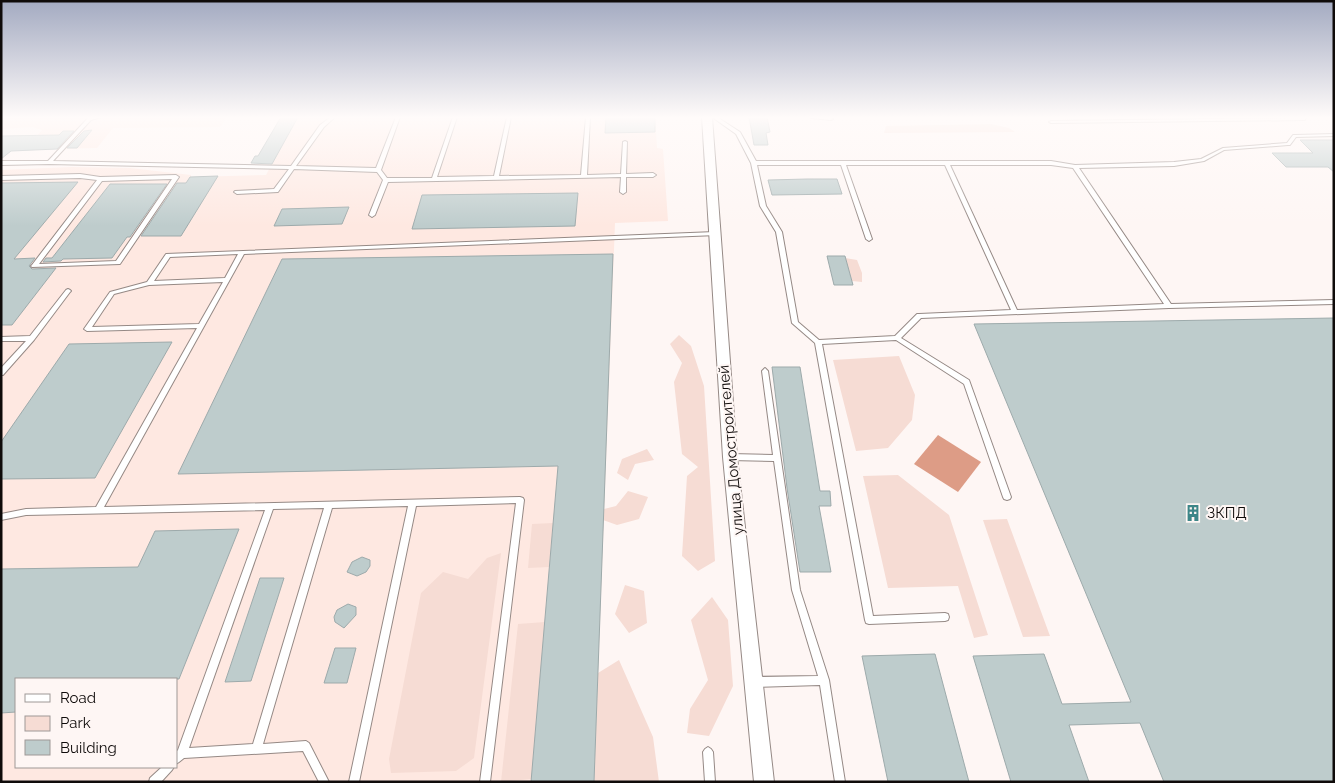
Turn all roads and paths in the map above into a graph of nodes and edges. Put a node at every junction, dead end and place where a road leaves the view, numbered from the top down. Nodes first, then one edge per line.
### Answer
1 (57, 154) edge
2 (304, 154) edge
3 (384, 154) edge
4 (442, 154) edge
5 (501, 154) edge
6 (586, 154) edge
7 (625, 154) edge
8 (709, 154) edge
9 (749, 154) edge
10 (1215, 154) edge
11 (49, 162) junction
12 (1, 163) edge
13 (754, 163) junction
14 (844, 163) junction
15 (947, 163) junction
16 (1075, 167) junction
17 (294, 168) junction
18 (378, 170) junction
19 (653, 175) dead end
20 (584, 176) junction
21 (624, 176) junction
22 (1, 178) edge
23 (434, 178) junction
24 (496, 178) junction
25 (100, 179) junction
26 (386, 180) junction
27 (237, 192) dead end
28 (623, 192) dead end
29 (372, 215) dead end
30 (715, 234) junction
31 (869, 240) dead end
32 (242, 253) junction
33 (226, 280) junction
34 (149, 283) junction
35 (68, 291) dead end
36 (1334, 302) edge
37 (1169, 306) junction
38 (1015, 312) junction
39 (201, 326) junction
40 (32, 338) junction
41 (897, 338) junction
42 (1, 340) edge
43 (818, 342) junction
44 (765, 371) dead end
45 (1, 373) edge
46 (730, 457) junction
47 (776, 458) junction
48 (1007, 497) dead end
49 (414, 503) junction
50 (329, 505) junction
51 (270, 506) junction
52 (98, 510) junction
53 (1, 516) edge
54 (945, 617) dead end
55 (824, 680) junction
56 (753, 682) junction
57 (257, 748) junction
58 (708, 752) dead end
59 (179, 756) edge
60 (167, 768) edge
61 (154, 782) edge
62 (324, 782) edge
63 (354, 782) edge
64 (485, 782) edge
65 (710, 782) edge
66 (764, 782) edge
67 (840, 782) edge

1 - 11 lane
2 - 17 lane
3 - 18 lane
4 - 23 lane
5 - 24 lane
6 - 20 lane
7 - 21 lane
8 - 30 street, улица Домостроителей
9 - 13 lane
10 - 16 lane
11 - 12 lane
11 - 17 lane
13 - 14 lane
13 - 43 lane
14 - 15 lane
14 - 31 lane
15 - 16 lane
15 - 38 lane
16 - 37 lane
17 - 18 lane
17 - 27 lane
18 - 26 lane
19 - 21 lane
20 - 21 lane
20 - 24 lane
21 - 28 lane
22 - 25 lane
23 - 24 lane
23 - 26 lane
25 - 25 lane
26 - 29 lane
30 - 32 lane
30 - 46 street, улица Домостроителей
32 - 33 lane
32 - 34 lane
33 - 34 lane
33 - 39 lane
34 - 39 lane
35 - 40 lane
36 - 37 lane
37 - 38 lane
38 - 41 lane
39 - 52 lane
40 - 42 lane
40 - 45 lane
41 - 43 lane
41 - 48 lane
43 - 54 lane
44 - 47 lane
46 - 47 lane
46 - 56 street, улица Домостроителей
47 - 55 lane
49 - 50 lane
49 - 63 lane
49 - 64 lane
50 - 51 lane
50 - 57 lane
51 - 52 lane
51 - 59 lane
52 - 53 lane
55 - 56 lane
55 - 67 lane
56 - 66 street, улица Домостроителей
57 - 59 lane
57 - 62 lane
58 - 65 lane
60 - 61 lane

